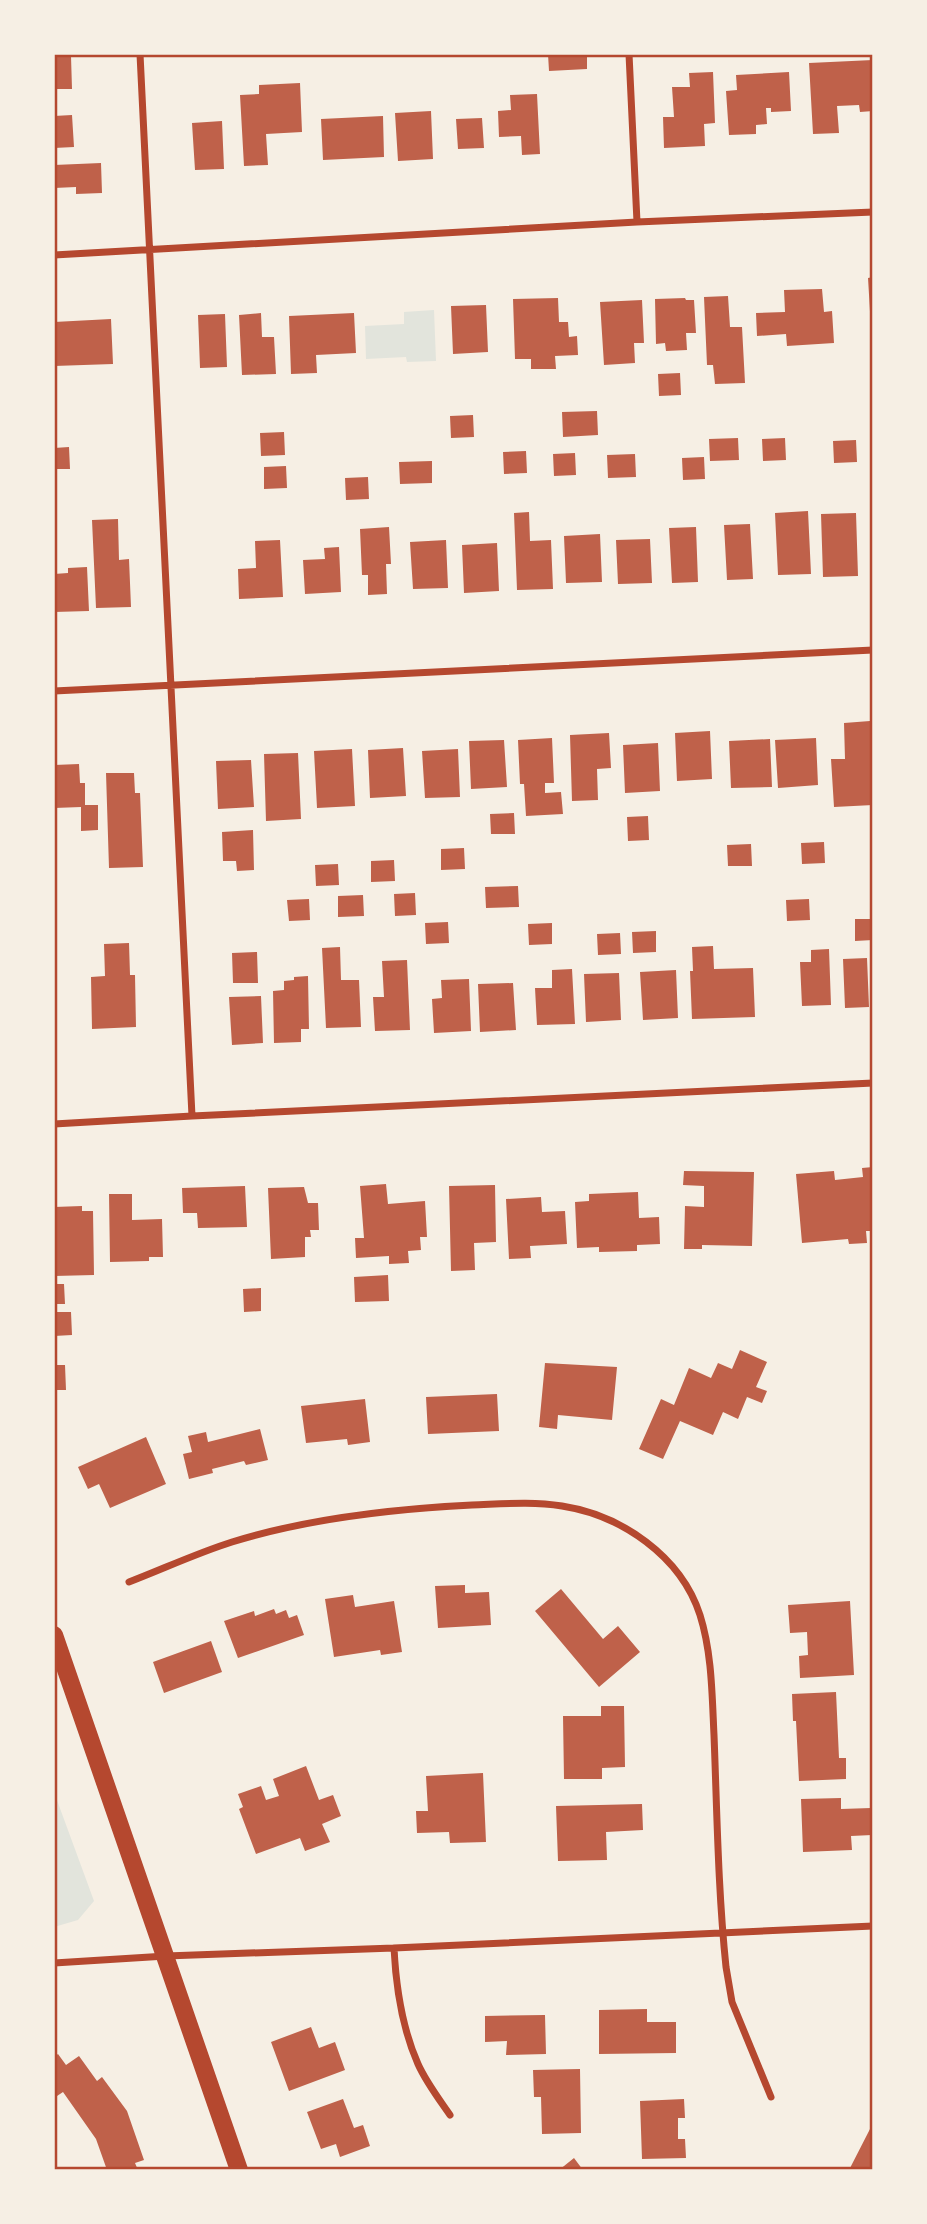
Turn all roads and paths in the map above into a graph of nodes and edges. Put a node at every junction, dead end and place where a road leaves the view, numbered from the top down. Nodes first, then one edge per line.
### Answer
1 (140, 54) edge
2 (629, 54) edge
3 (873, 212) edge
4 (637, 222) junction
5 (150, 251) junction
6 (54, 255) edge
7 (873, 650) edge
8 (171, 685) junction
9 (54, 691) edge
10 (873, 1083) edge
11 (192, 1116) junction
12 (54, 1124) edge
13 (129, 1582) dead end
14 (54, 1635) edge
15 (873, 1926) edge
16 (723, 1933) junction
17 (394, 1948) junction
18 (166, 1956) junction
19 (54, 1964) edge
20 (771, 2097) dead end
21 (450, 2115) dead end
22 (239, 2170) edge

1 - 5 street
2 - 4 street
3 - 4 street
4 - 5 street
5 - 6 street
5 - 8 street
7 - 8 street
8 - 9 street
8 - 11 street
10 - 11 street
11 - 12 street
13 - 16 street
14 - 18 main road
15 - 16 street
16 - 17 street
16 - 20 street
17 - 18 street
17 - 21 street
18 - 19 street
18 - 22 main road

